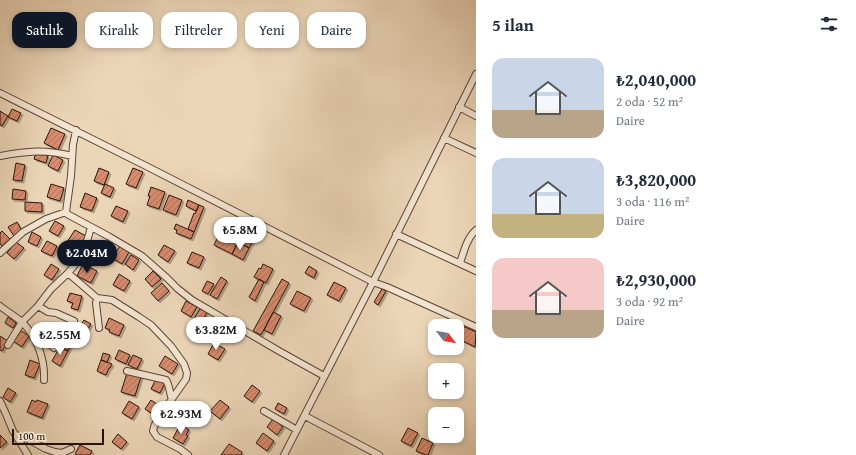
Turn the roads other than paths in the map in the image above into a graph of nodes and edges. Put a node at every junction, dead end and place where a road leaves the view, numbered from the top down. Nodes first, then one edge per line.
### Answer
1 (476, 74) edge
2 (0, 93) edge
3 (459, 107) junction
4 (476, 116) edge
5 (76, 130) junction
6 (444, 138) junction
7 (476, 153) edge
8 (0, 156) edge
9 (72, 156) junction
10 (66, 212) junction
11 (91, 228) junction
12 (476, 230) edge
13 (396, 234) junction
14 (0, 253) edge
15 (460, 263) junction
16 (476, 271) edge
17 (68, 273) junction
18 (373, 282) junction
19 (97, 298) junction
20 (0, 306) edge
21 (38, 306) junction
22 (74, 321) dead end
23 (22, 322) junction
24 (476, 327) edge
25 (99, 328) dead end
26 (29, 331) junction
27 (8, 345) dead end
28 (54, 348) dead end
29 (127, 371) dead end
30 (324, 376) junction
31 (44, 380) dead end
32 (172, 399) junction
33 (0, 401) edge
34 (264, 411) dead end
35 (305, 416) junction
36 (297, 430) junction
37 (16, 435) junction
38 (71, 449) dead end
39 (28, 455) edge
40 (188, 455) edge
41 (284, 455) edge
42 (379, 455) edge

1 - 3 street
2 - 5 street
3 - 4 street
3 - 6 street
5 - 9 street
5 - 18 street
6 - 7 street
6 - 13 street
8 - 9 street
9 - 10 street
10 - 11 street
10 - 14 street
11 - 17 street
11 - 30 street
12 - 15 street
13 - 15 street
13 - 18 street
15 - 16 street
17 - 19 street
17 - 21 street
18 - 24 street
18 - 30 street
19 - 25 street
19 - 32 street
20 - 23 street
21 - 22 street
21 - 23 street
23 - 26 street
23 - 27 street
26 - 28 street
26 - 31 street
29 - 32 street
30 - 35 street
32 - 40 street
33 - 37 street
34 - 36 street
35 - 36 street
35 - 42 street
36 - 41 street
37 - 38 street
37 - 39 street

